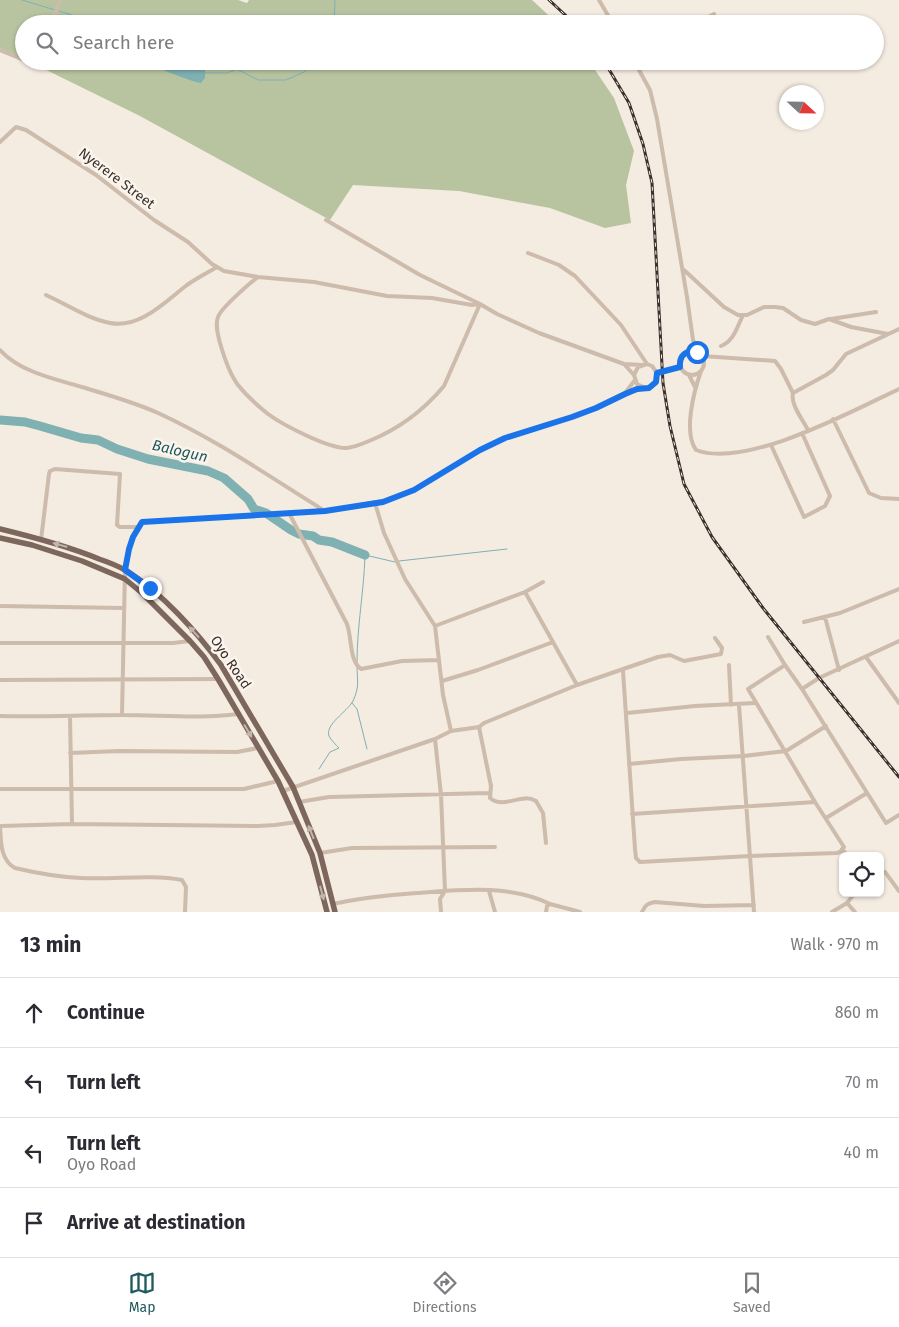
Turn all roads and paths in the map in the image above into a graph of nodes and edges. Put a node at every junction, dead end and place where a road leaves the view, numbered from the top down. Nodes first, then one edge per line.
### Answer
1 (60, 0) edge
2 (599, 0) edge
3 (56, 15) edge
4 (608, 15) edge
5 (0, 50) edge
6 (15, 56) edge
7 (639, 70) edge
8 (0, 142) edge
9 (326, 220) dead end
10 (528, 253) dead end
11 (217, 267) junction
12 (683, 268) junction
13 (258, 278) junction
14 (46, 295) dead end
15 (480, 304) junction
16 (876, 312) dead end
17 (743, 315) junction
18 (829, 319) junction
19 (899, 329) edge
20 (888, 334) junction
21 (693, 340) junction
22 (721, 346) dead end
23 (0, 350) edge
24 (688, 352) junction
25 (701, 355) junction
26 (5, 356) junction
27 (0, 359) edge
28 (624, 364) junction
29 (645, 365) junction
30 (680, 367) junction
31 (701, 371) junction
32 (657, 373) junction
33 (689, 375) junction
34 (634, 378) junction
35 (695, 387) junction
36 (645, 388) junction
37 (899, 389) edge
38 (793, 393) junction
39 (625, 394) junction
40 (833, 419) junction
41 (808, 430) junction
42 (802, 433) junction
43 (771, 445) junction
44 (899, 499) edge
45 (375, 503) junction
46 (325, 511) junction
47 (289, 513) junction
48 (139, 527) junction
49 (0, 529) edge
50 (0, 538) edge
51 (41, 540) junction
52 (125, 570) junction
53 (125, 578) junction
54 (543, 582) dead end
55 (899, 590) edge
56 (525, 592) junction
57 (0, 606) edge
58 (123, 608) junction
59 (825, 617) junction
60 (804, 622) dead end
61 (435, 626) junction
62 (768, 637) dead end
63 (715, 638) dead end
64 (190, 641) junction
65 (899, 641) edge
66 (123, 642) junction
67 (553, 642) junction
68 (0, 643) edge
69 (866, 657) junction
70 (439, 660) junction
71 (785, 665) junction
72 (729, 666) dead end
73 (839, 670) junction
74 (623, 671) junction
75 (124, 679) junction
76 (218, 679) junction
77 (0, 680) edge
78 (442, 681) junction
79 (577, 685) junction
80 (802, 689) junction
81 (755, 703) junction
82 (899, 703) edge
83 (731, 705) junction
84 (739, 705) junction
85 (626, 712) junction
86 (238, 714) junction
87 (122, 715) junction
88 (0, 716) edge
89 (70, 717) junction
90 (826, 726) junction
91 (479, 727) junction
92 (451, 731) junction
93 (435, 739) junction
94 (258, 748) junction
95 (786, 751) junction
96 (70, 753) junction
97 (744, 756) junction
98 (629, 764) junction
99 (278, 781) junction
100 (292, 787) junction
101 (0, 789) edge
102 (72, 789) junction
103 (283, 791) junction
104 (489, 793) junction
105 (867, 793) junction
106 (441, 795) junction
107 (299, 802) junction
108 (814, 802) junction
109 (746, 806) junction
110 (632, 814) junction
111 (899, 815) edge
112 (826, 818) junction
113 (297, 822) junction
114 (72, 824) junction
115 (0, 826) edge
116 (546, 843) dead end
117 (443, 846) junction
118 (495, 847) dead end
119 (842, 849) junction
120 (845, 852) edge
121 (320, 854) junction
122 (750, 856) junction
123 (884, 872) edge
124 (445, 891) junction
125 (489, 891) junction
126 (899, 891) edge
127 (851, 897) edge
128 (847, 902) junction
129 (333, 904) junction
130 (550, 904) junction
131 (754, 905) junction
132 (185, 912) edge
133 (327, 912) edge
134 (335, 912) edge
135 (441, 912) edge
136 (495, 912) edge
137 (546, 912) edge
138 (580, 912) edge
139 (642, 912) edge
140 (754, 912) edge
141 (832, 912) edge
142 (854, 912) edge

1 - 3 street
2 - 4 street
5 - 6 street
7 - 12 street
8 - 11 street, Nyerere Street
9 - 15 street
10 - 29 street
11 - 13 street
11 - 14 street
12 - 17 street
12 - 21 street
13 - 15 street
13 - 15 street
15 - 28 street
16 - 18 street
17 - 18 street
17 - 22 street
18 - 20 street
19 - 20 street
20 - 38 street
21 - 24 street
21 - 25 street
23 - 26 street
24 - 25 street
24 - 30 street
25 - 31 street
25 - 38 street
26 - 27 street
26 - 46 street
28 - 29 street
28 - 34 street
29 - 32 street
29 - 34 street
30 - 32 street
30 - 33 street
31 - 33 street
31 - 35 street
32 - 36 street
33 - 35 street
34 - 36 street
34 - 39 street
35 - 43 street
36 - 39 street
37 - 40 street
38 - 41 street
39 - 45 street
40 - 41 street
40 - 44 street
41 - 42 street
42 - 43 street
42 - 43 street
45 - 46 street
45 - 61 street
46 - 47 street
47 - 48 street
47 - 70 street
48 - 51 street
48 - 52 street
49 - 51 main road, Oyo Road
50 - 53 main road, Oyo Road
52 -> 51 main road, Oyo Road
52 - 53 street
100 -> 52 main road, Oyo Road
53 - 58 street
53 - 64 main road, Oyo Road
54 - 56 street
55 - 59 street
56 - 61 street
56 - 67 street
57 - 58 street
58 - 66 street
59 - 60 street
59 - 73 street
61 - 70 street
62 - 71 street
63 - 74 street
64 - 66 street
64 - 76 main road, Oyo Road
65 - 69 street
66 - 68 street
66 - 75 street
67 - 78 street
67 - 79 street
69 - 73 street
69 - 82 street
70 - 78 street
71 - 80 street
71 - 81 street
72 - 83 street
73 - 80 street
74 - 79 street
74 - 85 street
75 - 76 street
75 - 77 street
75 - 87 street
76 - 86 main road, Oyo Road
78 - 92 street
79 - 91 street
80 - 90 street
81 - 84 street
81 - 95 street
83 - 84 street
83 - 85 street
84 - 97 street
85 - 98 street
86 - 87 street
86 -> 94 main road, Oyo Road
87 - 89 street
88 - 89 street
89 - 96 street
90 - 95 street
90 - 105 street
91 - 92 street
91 - 104 street
92 - 93 street
93 - 100 street
93 - 106 street
94 - 96 street
94 - 99 main road, Oyo Road
95 - 97 street
95 - 108 street
96 - 102 street
97 - 98 street
97 - 109 street
98 - 110 street
99 - 102 street
99 - 103 main road, Oyo Road
100 - 103 street
100 - 107 main road, Oyo Road
101 - 102 street
102 - 114 street
103 - 113 main road, Oyo Road
104 - 106 street
104 - 116 street
105 - 111 street
105 - 112 street
106 - 107 street
106 - 117 street
121 -> 107 main road, Oyo Road
108 - 109 street
108 - 112 street
109 - 110 street
109 - 122 street
110 - 122 street
112 - 119 street
113 - 114 street
113 -> 133 main road, Oyo Road
114 - 115 street
115 - 132 street
117 - 118 street
117 - 121 street
117 - 124 street
119 - 120 street
119 - 122 street
121 - 129 main road, Oyo Road
122 - 131 street
123 - 126 street
124 - 125 street
124 - 129 street
124 - 135 street
125 - 130 street
125 - 136 street
127 - 128 street
128 - 141 street
128 - 142 street
129 - 134 main road, Oyo Road
130 - 137 street
130 - 138 street
131 - 139 street
131 - 140 street

